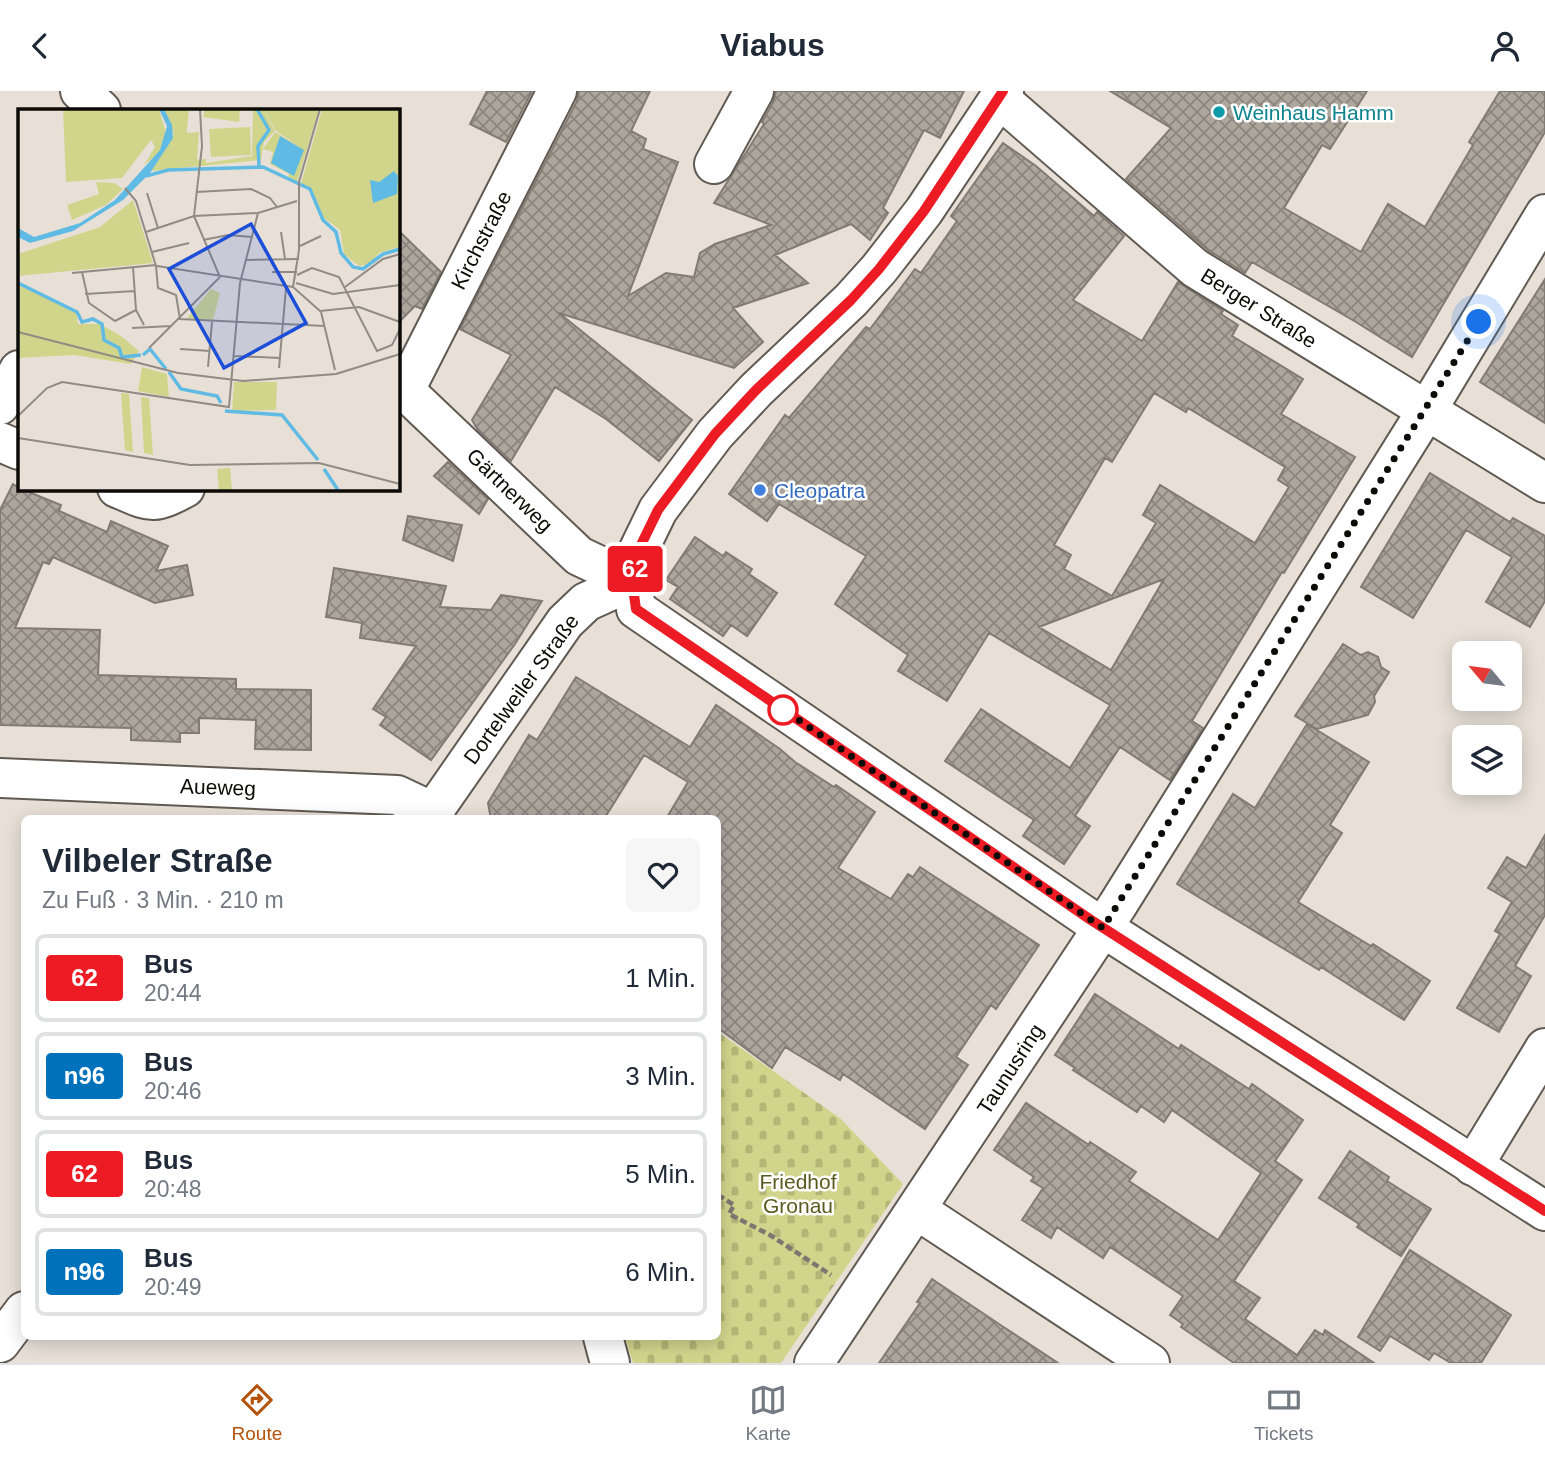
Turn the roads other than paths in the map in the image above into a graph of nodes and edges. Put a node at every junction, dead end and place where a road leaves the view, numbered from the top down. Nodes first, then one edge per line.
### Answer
1 (80, 91) edge
2 (557, 91) edge
3 (754, 91) edge
4 (1001, 95) edge
5 (100, 109) edge
6 (714, 165) dead end
7 (1545, 214) edge
8 (18, 372) edge
9 (401, 387) edge
10 (0, 405) edge
11 (1427, 410) junction
12 (0, 442) edge
13 (18, 450) edge
14 (1545, 482) edge
15 (122, 490) edge
16 (181, 490) edge
17 (632, 581) junction
18 (0, 778) edge
19 (429, 815) edge
20 (433, 815) edge
21 (1103, 928) junction
22 (1545, 1048) edge
23 (1473, 1166) junction
24 (917, 1210) junction
25 (1545, 1211) edge
26 (21, 1290) edge
27 (0, 1312) edge
28 (21, 1315) edge
29 (604, 1340) edge
30 (0, 1343) edge
31 (610, 1363) edge
32 (814, 1363) edge
33 (1150, 1363) edge

1 - 5 street
2 - 9 street, Kirchstraße
3 - 6 street
4 - 11 street, Berger Straße
4 - 17 street
7 - 11 street, Taunusring
8 - 10 street
9 - 17 street, Gärtnerweg
11 - 14 street, Berger Straße
11 - 21 street, Taunusring
12 - 13 street
15 - 16 street
17 - 20 street, Dortelweiler Straße
17 - 21 street
18 - 19 street, Aueweg
21 - 23 street
21 - 24 street, Taunusring
22 - 23 street
23 - 25 street
24 - 32 street, Taunusring
24 - 33 street
26 - 27 street
28 - 30 street
29 - 31 street

